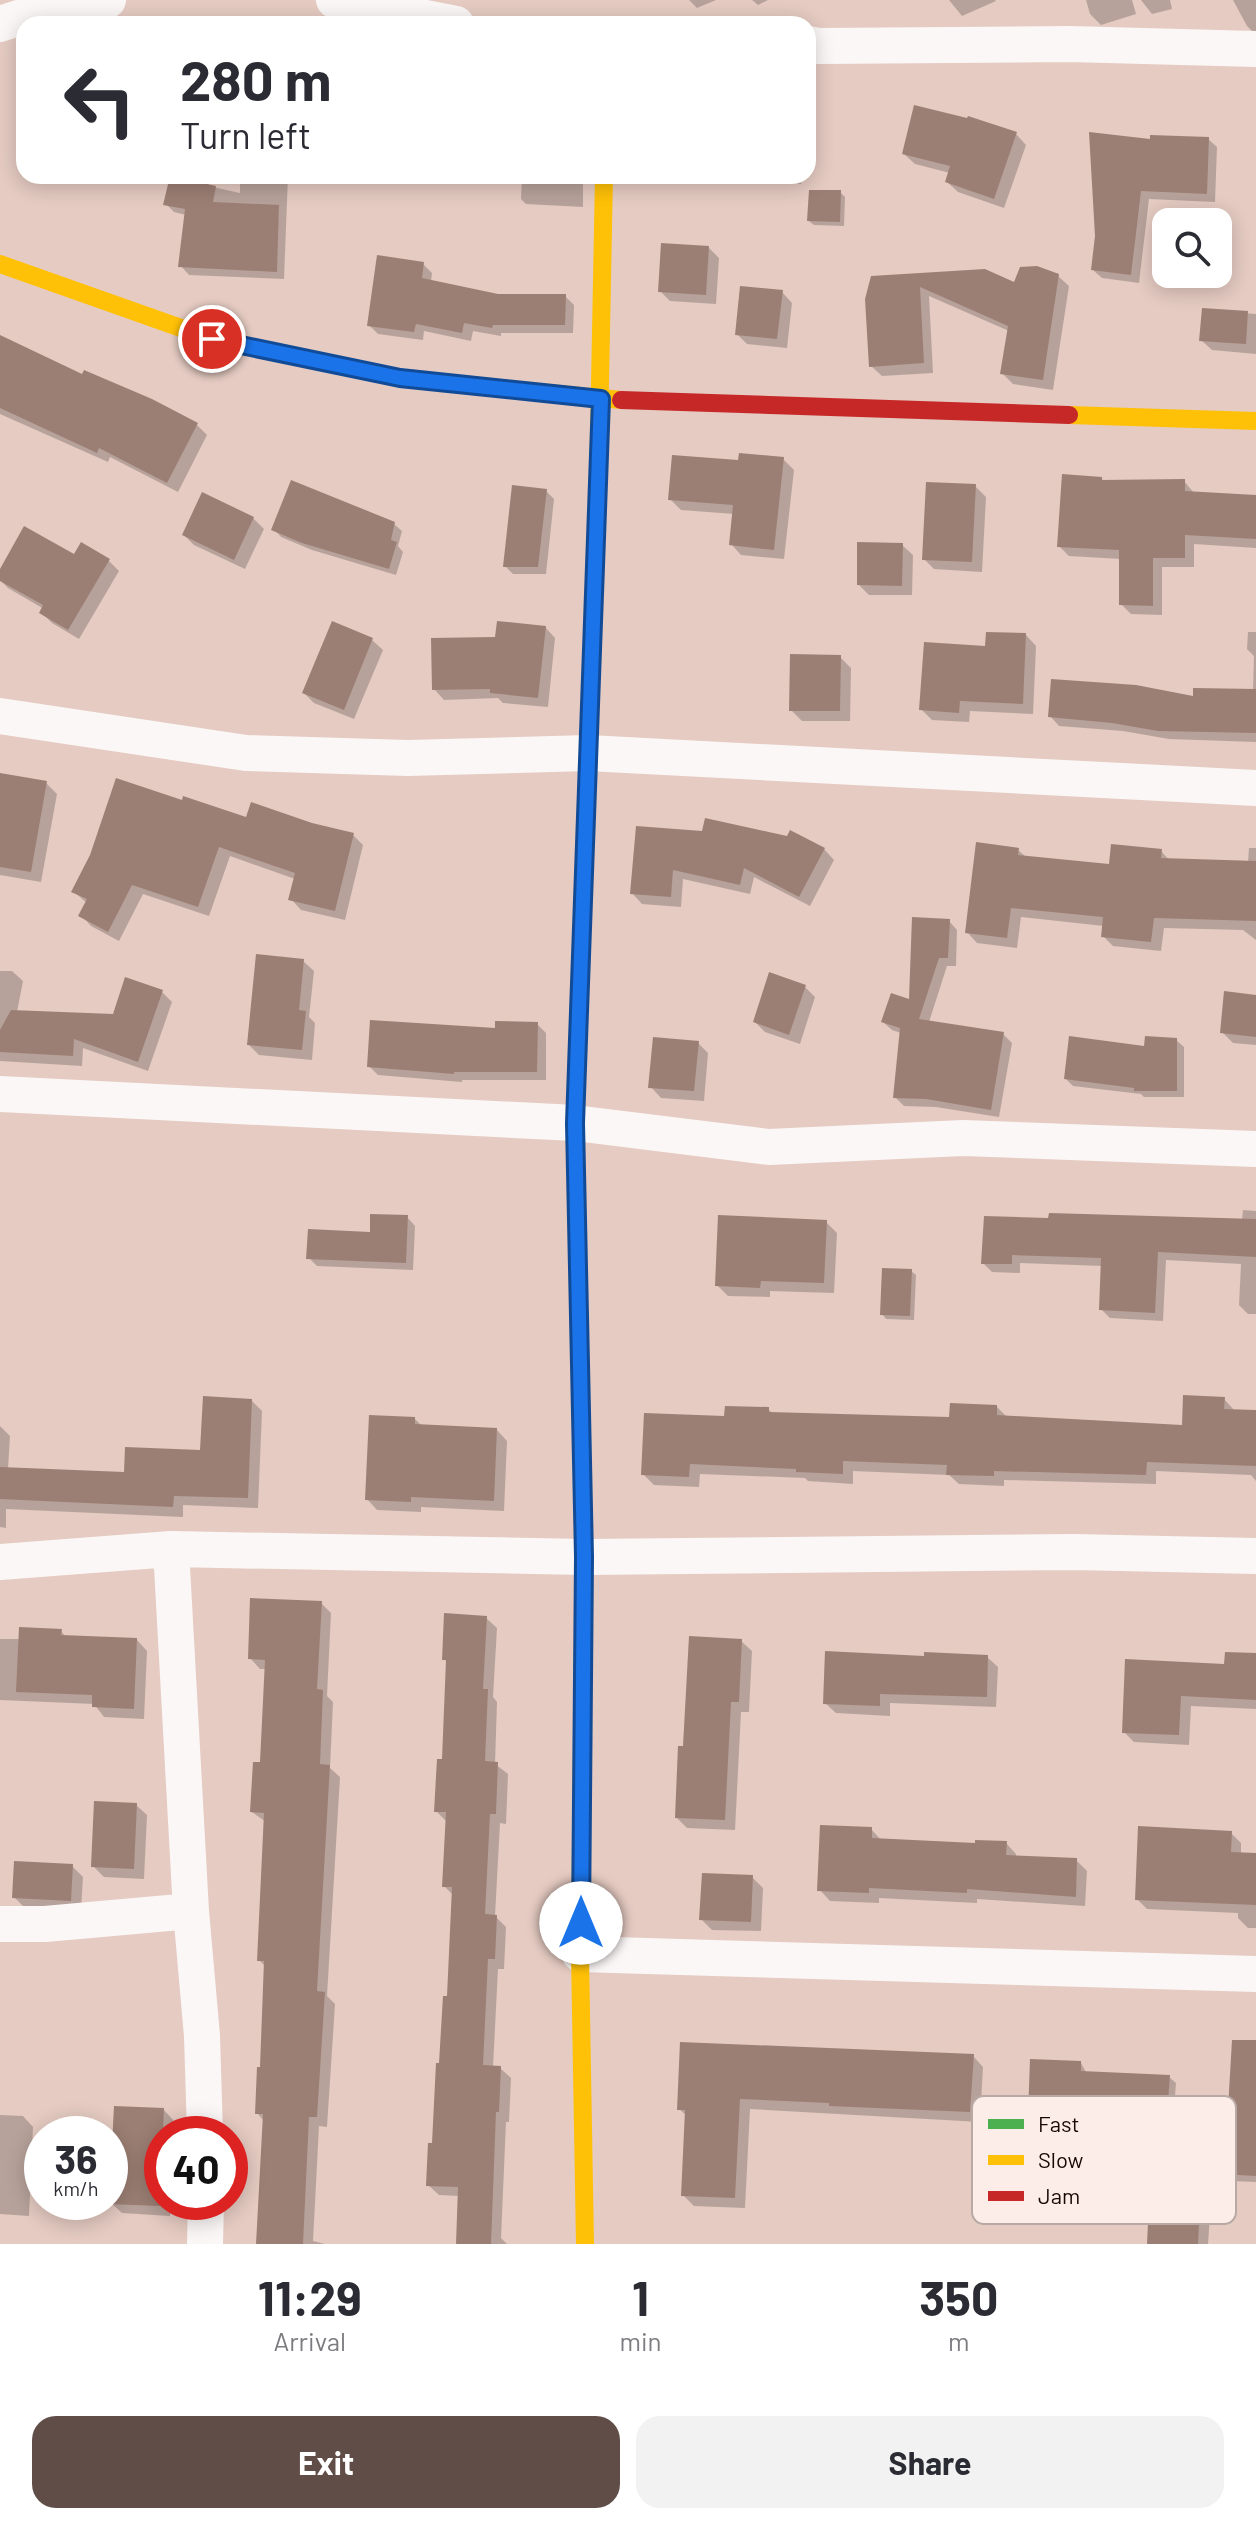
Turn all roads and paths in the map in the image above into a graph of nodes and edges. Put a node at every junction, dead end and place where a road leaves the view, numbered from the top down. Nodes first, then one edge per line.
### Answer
1 (108, 0) edge
2 (334, 0) edge
3 (441, 15) edge
4 (25, 16) edge
5 (816, 45) edge
6 (1256, 49) edge
7 (604, 184) edge
8 (0, 264) edge
9 (601, 399) junction
10 (1256, 421) edge
11 (0, 716) edge
12 (588, 753) junction
13 (1256, 788) edge
14 (0, 1094) edge
15 (575, 1123) junction
16 (1256, 1149) edge
17 (171, 1549) junction
18 (1256, 1556) edge
19 (584, 1557) junction
20 (0, 1562) edge
21 (191, 1911) junction
22 (0, 1924) edge
23 (580, 1954) junction
24 (1256, 1974) edge
25 (204, 2116) edge
26 (206, 2220) edge
27 (205, 2244) edge
28 (585, 2244) edge

1 - 4 street
2 - 3 street
5 - 6 street
7 - 9 street
8 - 9 street
9 - 10 street
9 - 12 street
11 - 12 street
12 - 13 street
12 - 15 street
14 - 15 street
15 - 16 street
15 - 19 street
17 - 19 street
17 - 20 street
17 - 21 street
18 - 19 street
19 - 23 street
21 - 22 street
21 - 25 street
23 - 24 street
23 - 28 street
26 - 27 street

